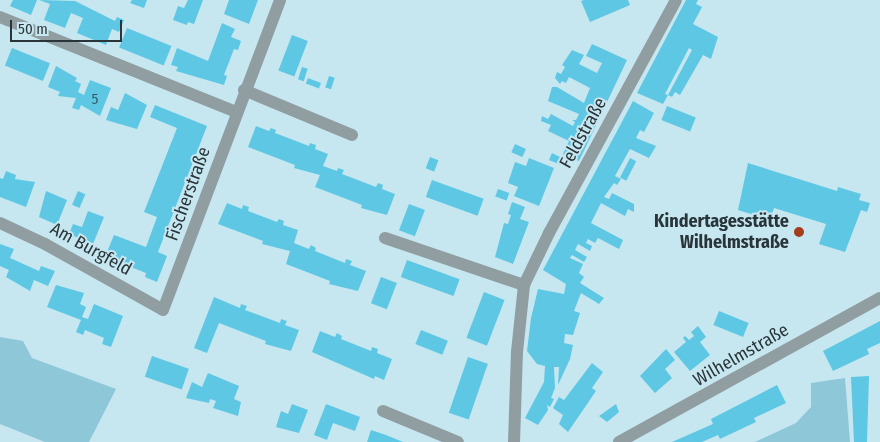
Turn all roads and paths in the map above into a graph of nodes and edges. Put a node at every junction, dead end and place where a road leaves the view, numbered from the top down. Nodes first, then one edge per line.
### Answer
1 (280, 0) edge
2 (676, 0) edge
3 (0, 16) edge
4 (244, 90) junction
5 (236, 112) junction
6 (352, 135) dead end
7 (0, 223) edge
8 (385, 238) dead end
9 (524, 285) junction
10 (880, 298) edge
11 (163, 310) joint
12 (383, 412) dead end
13 (458, 442) edge
14 (514, 442) edge
15 (619, 442) edge

1 - 4 street, Fischerstraße
2 - 9 street, Feldstraße
3 - 5 street
4 - 5 street, Fischerstraße
4 - 6 street
5 - 11 street, Fischerstraße
7 - 11 street, Am Burgfeld
8 - 9 street
9 - 14 street, Feldstraße
10 - 15 street, Wilhelmstraße
12 - 13 street

